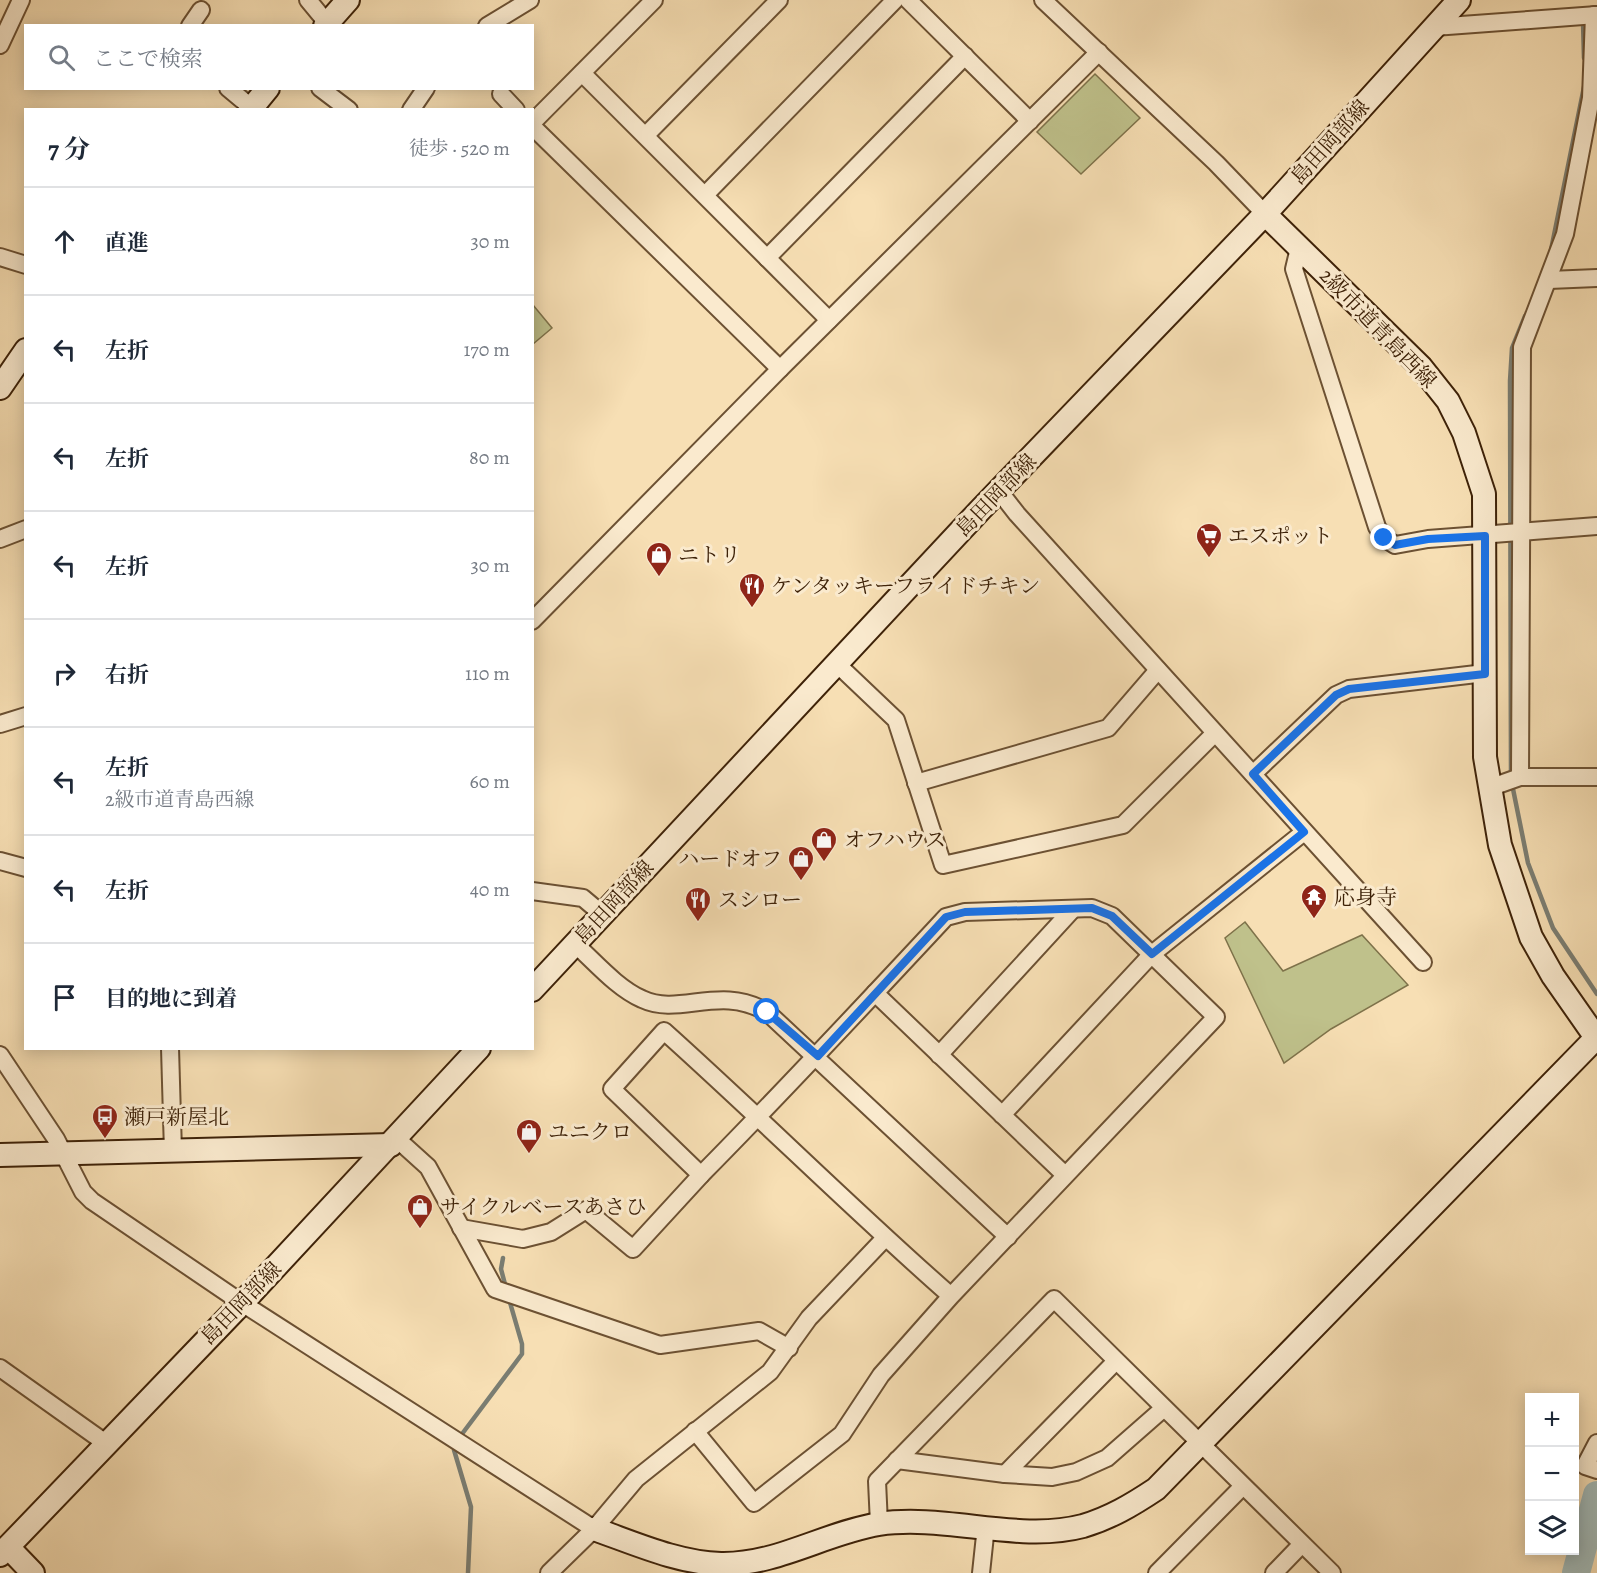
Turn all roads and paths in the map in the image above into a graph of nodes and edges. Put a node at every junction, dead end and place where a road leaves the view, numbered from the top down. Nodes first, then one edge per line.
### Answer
1 (21, 0) edge
2 (308, 0) edge
3 (348, 0) edge
4 (530, 0) edge
5 (654, 0) edge
6 (780, 0) edge
7 (895, 0) edge
8 (908, 0) edge
9 (1043, 0) edge
10 (1459, 0) edge
11 (201, 10) dead end
12 (1596, 15) edge
13 (191, 24) edge
14 (326, 24) edge
15 (491, 24) edge
16 (1434, 27) junction
17 (0, 45) edge
18 (1099, 52) junction
19 (965, 56) junction
20 (582, 73) junction
21 (230, 90) edge
22 (266, 90) edge
23 (323, 90) edge
24 (425, 90) edge
25 (501, 94) dead end
26 (250, 108) edge
27 (252, 108) edge
28 (346, 108) edge
29 (412, 108) edge
30 (514, 108) edge
31 (1030, 121) junction
32 (534, 123) edge
33 (534, 127) edge
34 (646, 135) junction
35 (705, 195) junction
36 (1265, 214) junction
37 (1299, 248) junction
38 (0, 257) edge
39 (767, 258) junction
40 (24, 264) edge
41 (1597, 278) edge
42 (1549, 280) junction
43 (830, 320) junction
44 (24, 353) edge
45 (780, 369) junction
46 (0, 388) edge
47 (999, 491) junction
48 (1597, 526) edge
49 (24, 530) edge
50 (1521, 532) junction
51 (1485, 536) junction
52 (0, 538) edge
53 (534, 619) edge
54 (836, 663) junction
55 (1158, 670) junction
56 (1485, 674) junction
57 (24, 717) edge
58 (0, 724) edge
59 (1215, 733) junction
60 (1253, 774) junction
61 (1520, 777) junction
62 (1597, 777) edge
63 (916, 783) junction
64 (1489, 788) junction
65 (1304, 832) junction
66 (0, 861) edge
67 (24, 867) edge
68 (534, 891) edge
69 (1073, 909) junction
70 (602, 914) junction
71 (575, 944) junction
72 (1152, 954) junction
73 (1423, 962) dead end
74 (534, 988) edge
75 (874, 993) junction
76 (1597, 1039) edge
77 (170, 1050) edge
78 (477, 1050) edge
79 (0, 1055) edge
80 (939, 1055) junction
81 (818, 1056) junction
82 (1002, 1115) junction
83 (759, 1117) junction
84 (394, 1142) junction
85 (172, 1152) junction
86 (63, 1154) junction
87 (0, 1155) edge
88 (701, 1175) junction
89 (1065, 1175) junction
90 (461, 1228) junction
91 (1008, 1237) junction
92 (885, 1238) junction
93 (951, 1296) junction
94 (242, 1303) junction
95 (789, 1348) junction
96 (1116, 1361) junction
97 (0, 1368) edge
98 (1164, 1408) junction
99 (695, 1431) junction
100 (1597, 1443) edge
101 (107, 1444) junction
102 (1200, 1444) junction
103 (897, 1460) junction
104 (1591, 1468) edge
105 (1005, 1474) junction
106 (1243, 1486) junction
107 (879, 1524) junction
108 (986, 1526) junction
109 (594, 1529) junction
110 (1302, 1544) junction
111 (3, 1548) edge
112 (33, 1573) edge
113 (549, 1573) edge
114 (981, 1573) edge
115 (1157, 1573) edge
116 (1274, 1573) edge
117 (1332, 1573) edge

1 - 17 street
2 - 14 street
3 - 14 street
4 - 15 street
5 - 20 street
6 - 34 street
7 - 35 street
8 - 19 street
9 - 18 street
10 - 16 street, 島田岡部線
11 - 13 street
12 - 16 street
12 - 42 street
16 - 36 street, 島田岡部線
18 - 31 street
18 - 36 street
19 - 31 street
19 - 39 street
20 - 32 street
20 - 34 street
21 - 26 street
22 - 27 street
23 - 28 street
24 - 29 street
25 - 30 street
31 - 43 street
33 - 45 street
34 - 35 street
35 - 39 street
36 - 37 street, 2級市道青島西線
36 - 47 street, 島田岡部線
37 - 51 street, 2級市道青島西線
37 - 51 street
38 - 40 street
39 - 43 street
41 - 42 street
42 - 50 street
43 - 45 street
44 - 46 street
45 - 53 street
47 - 54 street, 島田岡部線
47 - 55 street
48 - 50 street
49 - 52 street
50 - 51 street
50 - 61 street
51 - 56 street, 2級市道青島西線
54 - 63 street
54 - 70 street, 島田岡部線
55 - 59 street
55 - 63 street
56 - 60 street
56 - 64 street, 2級市道青島西線
57 - 58 street
59 - 60 street
59 - 63 street
60 - 65 street
61 - 62 street
61 - 64 street
64 - 76 street, 2級市道青島西線
65 - 72 street
65 - 73 street
66 - 67 street
68 - 70 street
69 - 72 street
69 - 75 street
69 - 80 street
70 - 71 street, 島田岡部線
71 - 74 street, 島田岡部線
71 - 81 street
72 - 82 street
72 - 89 street
75 - 80 street
75 - 81 street
76 - 102 street
77 - 85 street
78 - 84 street, 島田岡部線
79 - 86 street
80 - 82 street
81 - 83 street
81 - 91 street
82 - 89 street
83 - 88 street
83 - 88 street
83 - 92 street
84 - 85 street
84 - 90 street
84 - 94 street, 島田岡部線
85 - 86 street
86 - 87 street
86 - 94 street
88 - 90 street
89 - 91 street
90 - 95 street
91 - 93 street
92 - 93 street
92 - 95 street
93 - 99 street
94 - 101 street, 島田岡部線
94 - 109 street
95 - 99 street
96 - 98 street
96 - 103 street
96 - 105 street
97 - 101 street
98 - 102 street
98 - 105 street
99 - 109 street
100 - 104 street
101 - 111 street, 島田岡部線
102 - 106 street
102 - 108 street
103 - 105 street
103 - 107 street
106 - 110 street
106 - 115 street
107 - 108 street
107 - 109 street
108 - 114 street
109 - 113 street
110 - 116 street
110 - 117 street
111 - 112 street

